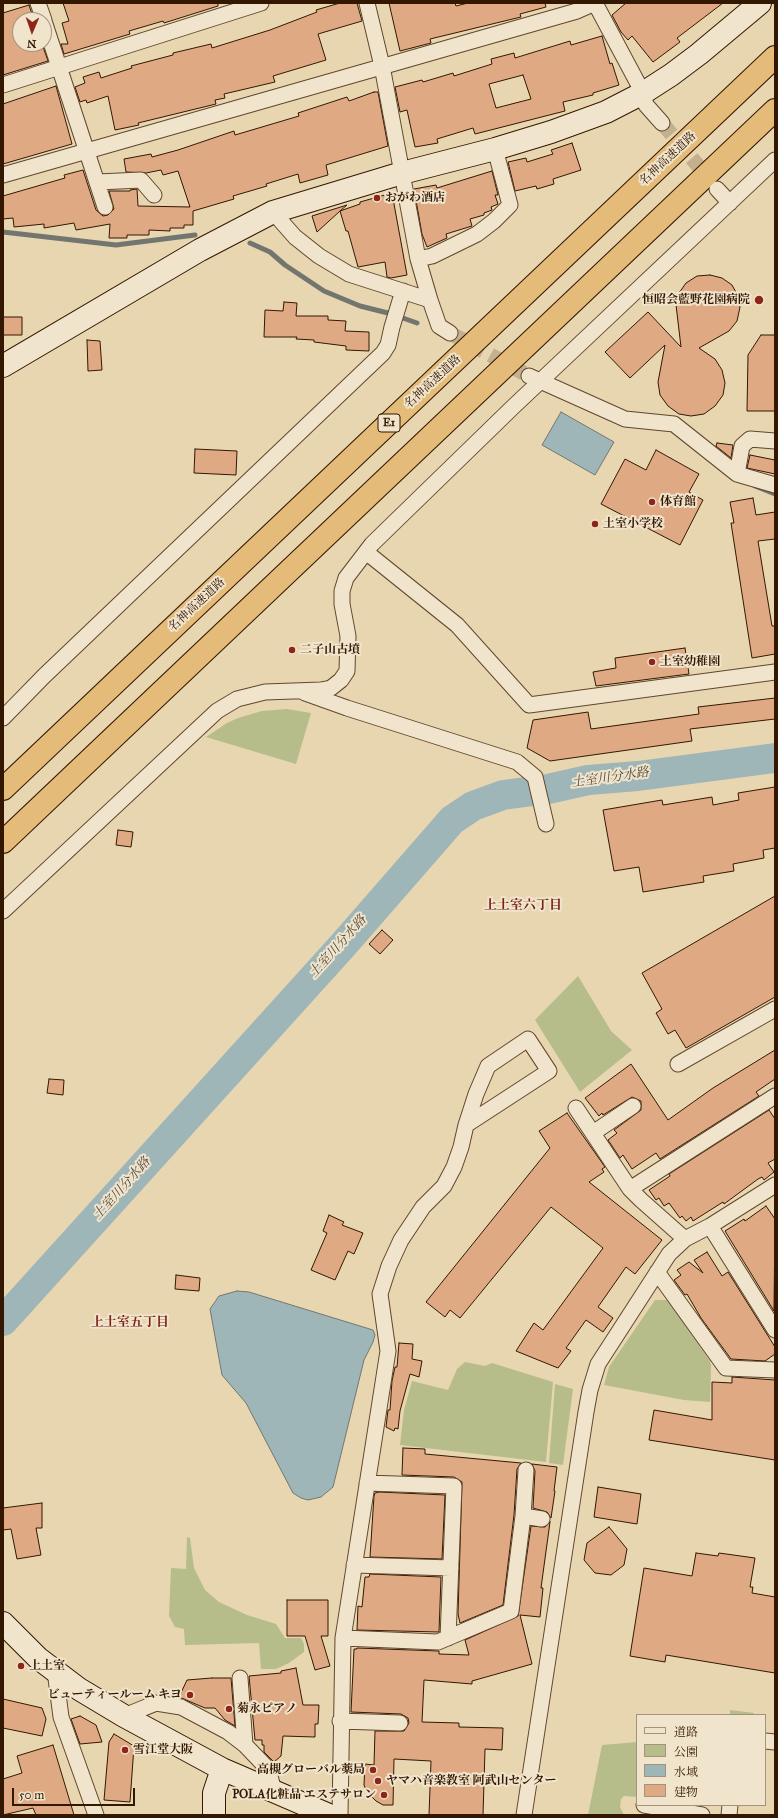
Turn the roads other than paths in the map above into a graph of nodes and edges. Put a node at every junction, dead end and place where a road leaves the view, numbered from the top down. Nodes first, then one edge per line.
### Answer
1 (261, 3) edge
2 (367, 3) edge
3 (595, 3) edge
4 (760, 3) edge
5 (52, 46) edge
6 (775, 57) edge
7 (382, 66) junction
8 (59, 68) junction
9 (3, 85) edge
10 (643, 93) junction
11 (775, 110) edge
12 (662, 123) tunnel mouth
13 (495, 149) junction
14 (88, 152) junction
15 (775, 160) edge
16 (402, 173) junction
17 (3, 175) edge
18 (98, 182) junction
19 (717, 189) tunnel mouth
20 (154, 195) dead end
21 (730, 203) junction
22 (105, 207) dead end
23 (273, 212) junction
24 (418, 259) junction
25 (402, 293) junction
26 (430, 300) junction
27 (450, 333) tunnel mouth
28 (3, 366) edge
29 (535, 379) junction
30 (775, 441) edge
31 (737, 474) junction
32 (775, 485) edge
33 (366, 552) junction
34 (775, 672) edge
35 (301, 691) junction
36 (3, 718) edge
37 (3, 790) edge
38 (546, 824) dead end
39 (3, 842) edge
40 (3, 912) edge
41 (775, 1010) edge
42 (678, 1064) dead end
43 (775, 1096) edge
44 (633, 1106) dead end
45 (576, 1108) dead end
46 (466, 1125) junction
47 (593, 1133) junction
48 (630, 1189) junction
49 (772, 1192) edge
50 (710, 1226) junction
51 (685, 1239) junction
52 (657, 1272) junction
53 (775, 1330) edge
54 (775, 1370) edge
55 (526, 1470) dead end
56 (367, 1484) junction
57 (523, 1516) junction
58 (542, 1519) dead end
59 (354, 1565) junction
60 (451, 1568) junction
61 (3, 1623) edge
62 (343, 1638) junction
63 (448, 1638) junction
64 (55, 1671) junction
65 (240, 1678) dead end
66 (124, 1716) junction
67 (340, 1721) junction
68 (400, 1723) dead end
69 (245, 1745) junction
70 (222, 1768) junction
71 (274, 1791) junction
72 (650, 1806) edge
73 (96, 1815) edge
74 (214, 1815) edge
75 (329, 1815) edge
76 (340, 1815) edge
77 (524, 1815) edge
78 (702, 1815) edge

1 - 8 street
2 - 7 street
3 - 7 street
3 - 10 street
4 - 10 street
5 - 8 street
6 - 37 highway, 名神高速道路 / E1
7 - 14 street
7 - 16 street
8 - 9 street
8 - 14 street
10 - 12 street
10 - 13 street
11 - 39 highway
13 - 16 street
13 - 24 street
14 - 17 street
14 - 18 street
15 - 21 street
16 - 23 street
16 - 24 street
18 - 20 street
18 - 22 street
19 - 21 street
21 - 29 street
23 - 25 street
23 - 28 street
24 - 26 street
25 - 26 street
25 - 36 street
26 - 27 street
29 - 31 street
29 - 33 street
30 - 31 street
31 - 32 street
33 - 34 street
33 - 35 street
35 - 38 street
35 - 40 street
41 - 42 street
43 - 48 street
44 - 47 street
45 - 47 street
46 - 46 street
46 - 56 street
47 - 48 street
48 - 51 street
49 - 50 street
50 - 51 street
50 - 53 street
51 - 52 street
52 - 54 street
52 - 77 street
55 - 57 street
56 - 59 street
56 - 60 street
57 - 58 street
57 - 63 street
59 - 60 street
59 - 62 street
60 - 63 street
61 - 64 street
62 - 63 street
62 - 67 street
64 - 66 street
64 - 73 street
65 - 69 street
66 - 69 street
66 - 70 street
67 - 68 street
67 - 76 street
69 - 71 street
70 - 71 street
70 - 74 street
71 - 75 street
72 - 78 street

